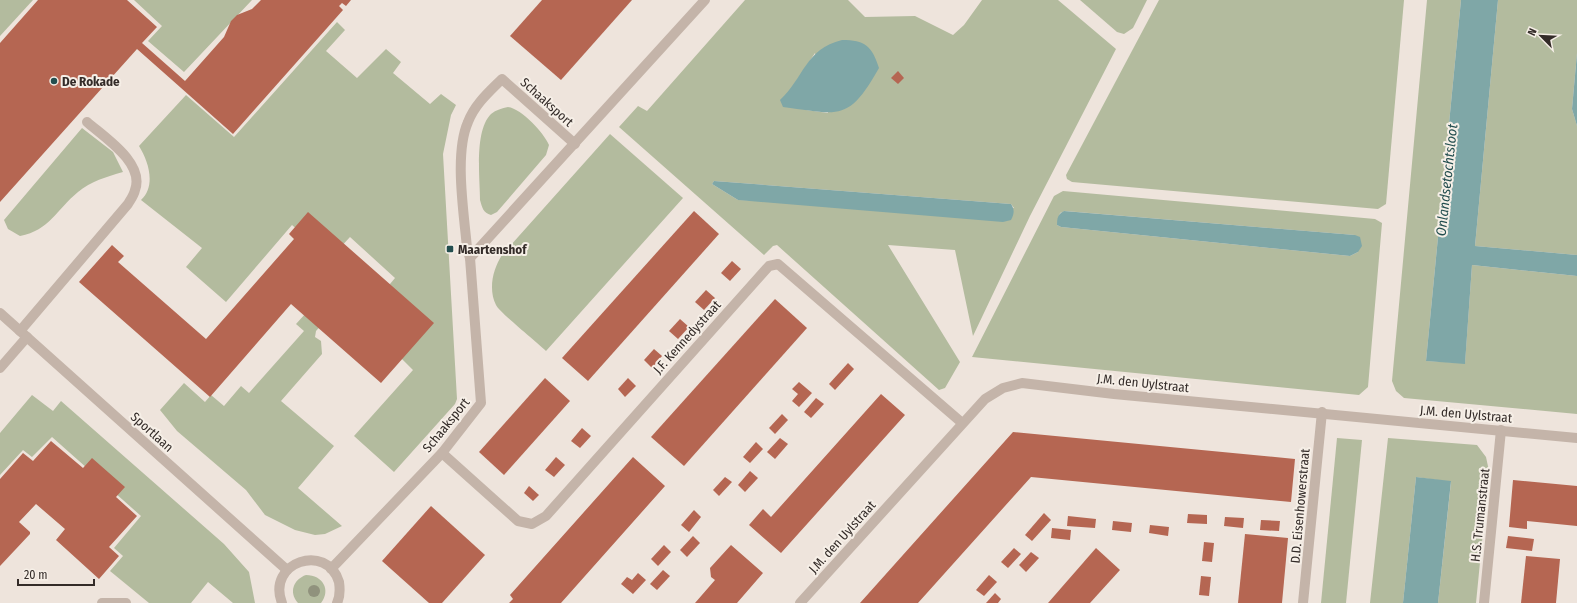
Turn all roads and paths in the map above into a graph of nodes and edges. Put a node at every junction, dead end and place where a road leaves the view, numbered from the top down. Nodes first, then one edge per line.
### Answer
1 (704, 0) edge
2 (87, 122) dead end
3 (575, 144) junction
4 (470, 258) junction
5 (0, 314) edge
6 (23, 334) junction
7 (0, 368) edge
8 (1322, 412) junction
9 (961, 422) junction
10 (1501, 430) junction
11 (1577, 438) edge
12 (442, 453) junction
13 (331, 569) junction
14 (286, 570) junction
15 (102, 603) edge
16 (126, 603) edge
17 (282, 603) edge
18 (337, 603) edge
19 (800, 603) edge
20 (1303, 603) edge
21 (1484, 603) edge

1 - 3 street, Schaaksport
2 - 6 street
3 - 4 street, Schaaksport
3 - 4 street, Schaaksport
4 - 12 street, Schaaksport
5 - 6 street, Sportlaan
6 - 7 street
6 - 14 street, Sportlaan
8 - 9 street, J.M. den Uylstraat
8 - 10 street, J.M. den Uylstraat
8 - 20 street, D.D. Eisenhowerstraat
9 - 12 street, J.F. Kennedystraat
9 - 19 street, J.M. den Uylstraat
10 - 11 street, J.M. den Uylstraat
10 - 21 street, H.S. Trumanstraat
12 - 13 street, Schaaksport
13 - 14 street
13 - 18 street
14 - 17 street
15 - 16 street

